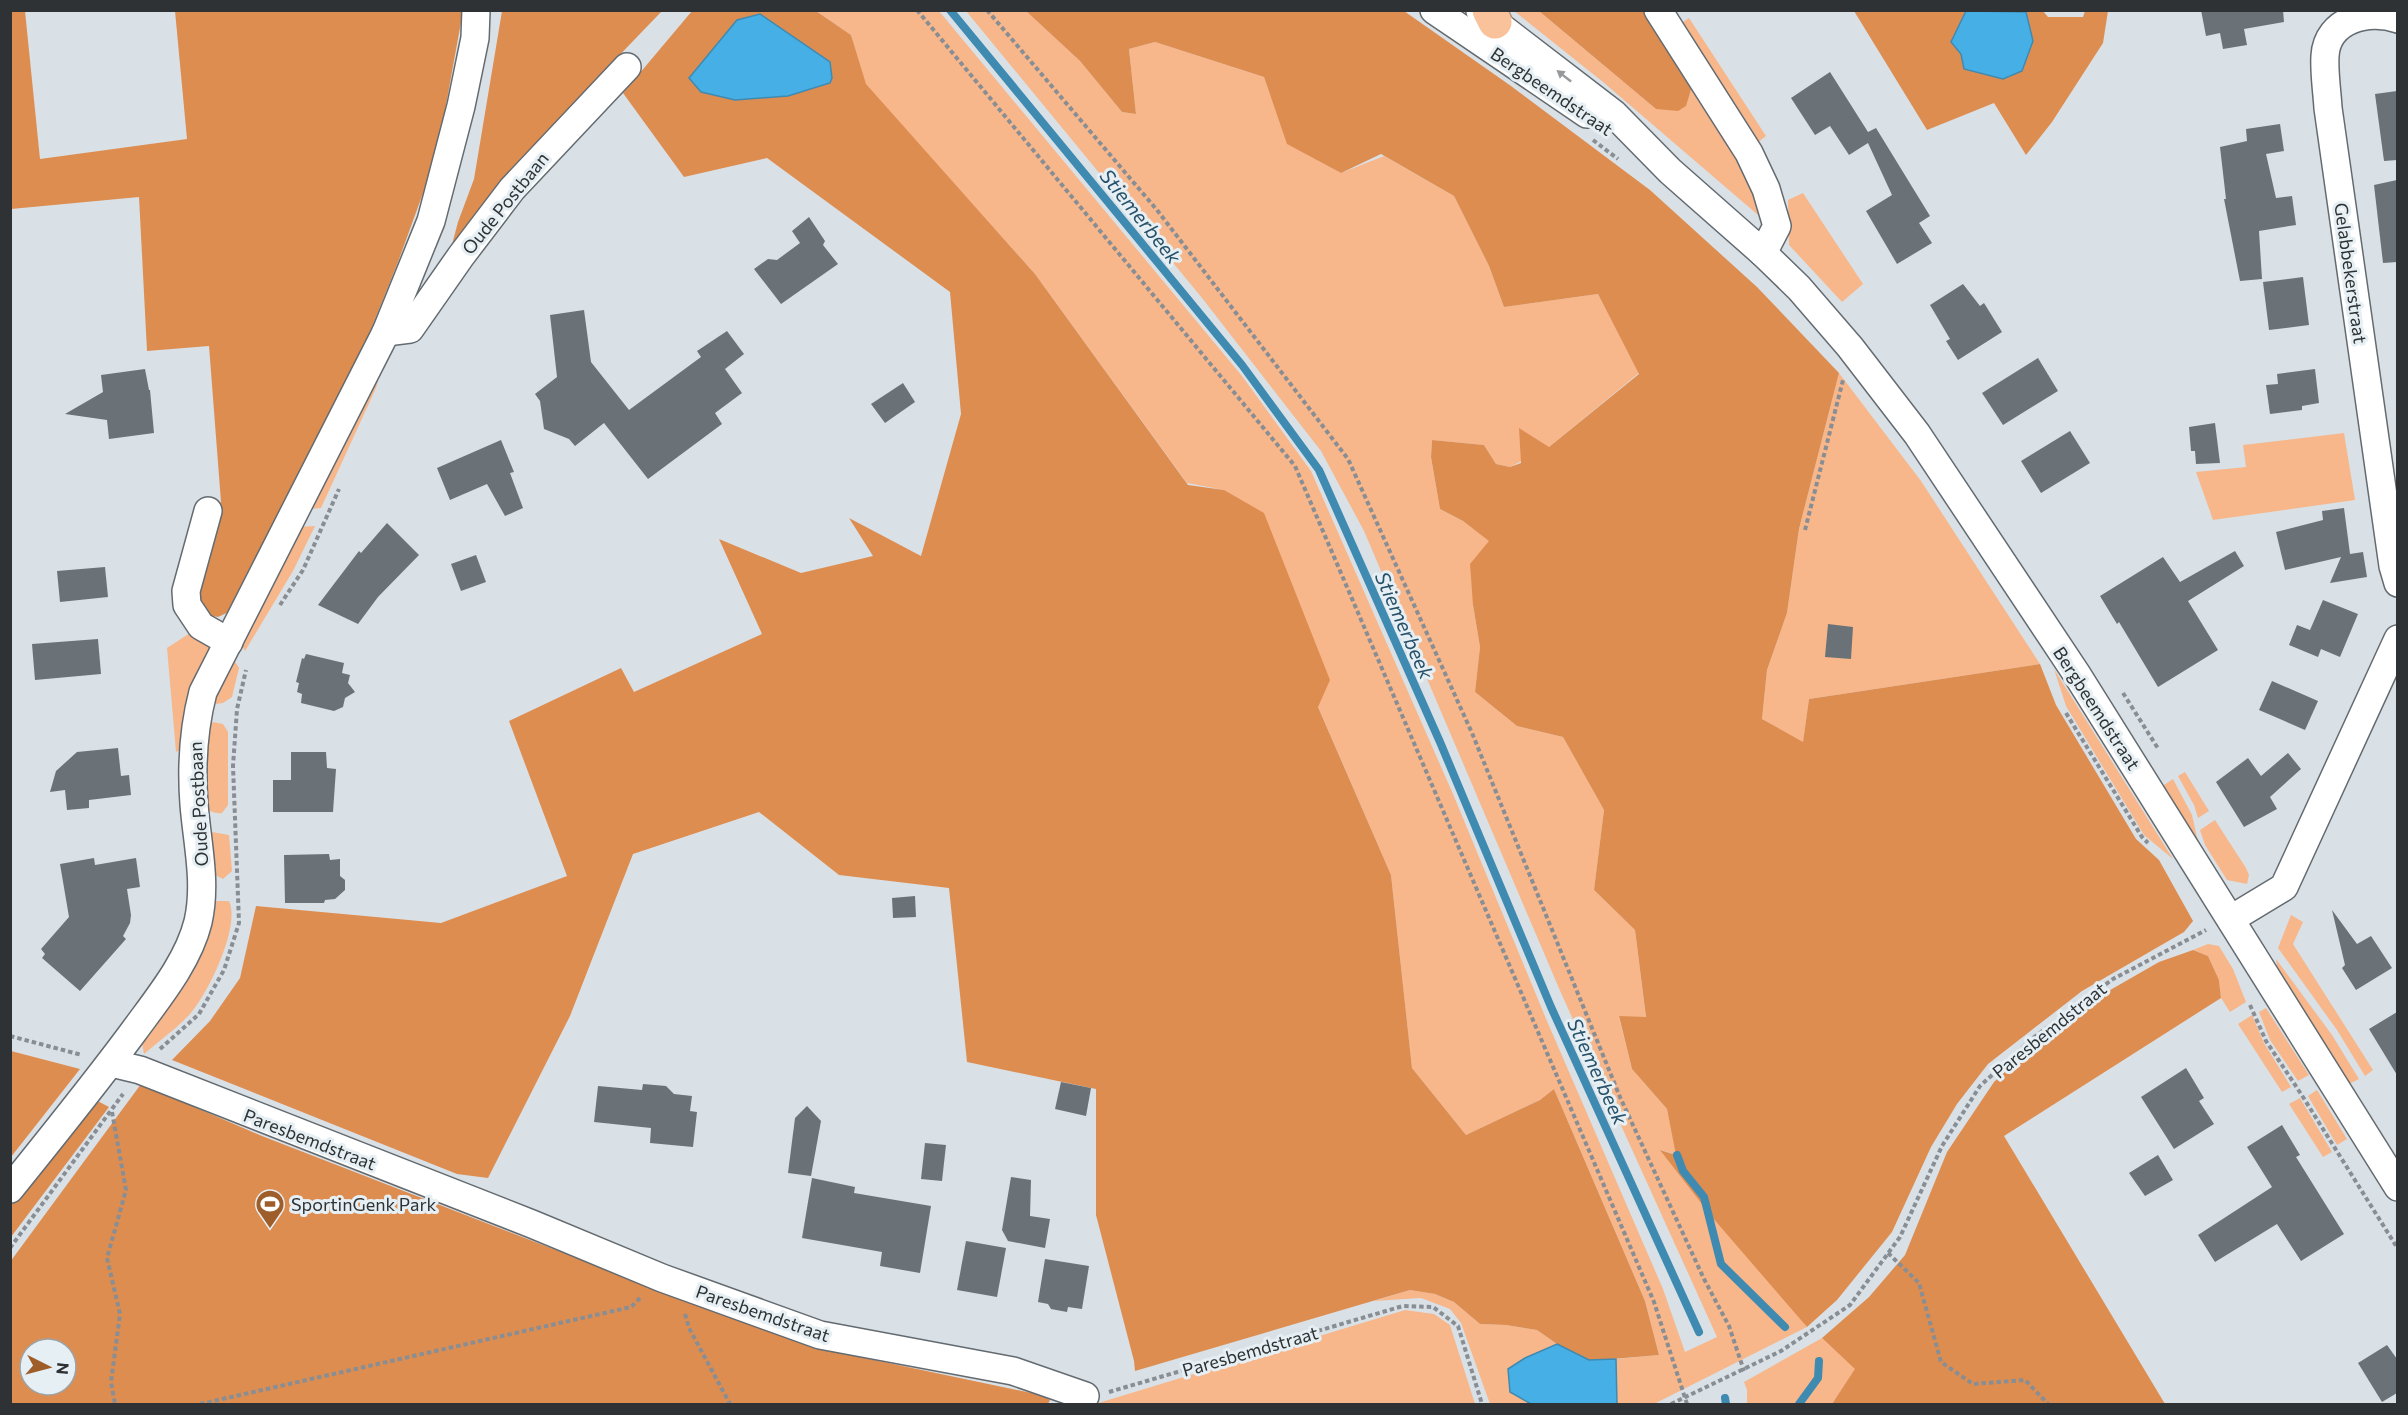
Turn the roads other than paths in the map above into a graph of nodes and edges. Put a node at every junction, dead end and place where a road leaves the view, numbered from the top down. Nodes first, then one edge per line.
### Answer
1 (476, 10) edge
2 (1434, 10) edge
3 (1658, 10) edge
4 (1488, 14) edge
5 (2397, 19) edge
6 (627, 67) dead end
7 (1670, 171) junction
8 (1763, 253) junction
9 (386, 332) junction
10 (207, 511) dead end
11 (2397, 583) edge
12 (2397, 639) edge
13 (229, 642) junction
14 (2231, 919) junction
15 (111, 1063) junction
16 (2397, 1187) edge
17 (10, 1189) edge
18 (1085, 1396) road end

1 - 9 street, Oude Postbaan
2 - 7 street, Bergbeemdstraat
3 - 8 street
7 -> 4 street, Bergbeemdstraat
5 - 11 street, Gelabbekerstraat
6 - 9 street, Oude Postbaan
7 - 8 street, Bergbeemdstraat
8 - 14 street, Bergbeemdstraat
9 - 13 street, Oude Postbaan
10 - 13 street
12 - 14 street
13 - 15 street, Oude Postbaan
14 - 16 street, Bergbeemdstraat
15 - 17 street, Oude Postbaan
15 - 18 street, Paresbemdstraat

